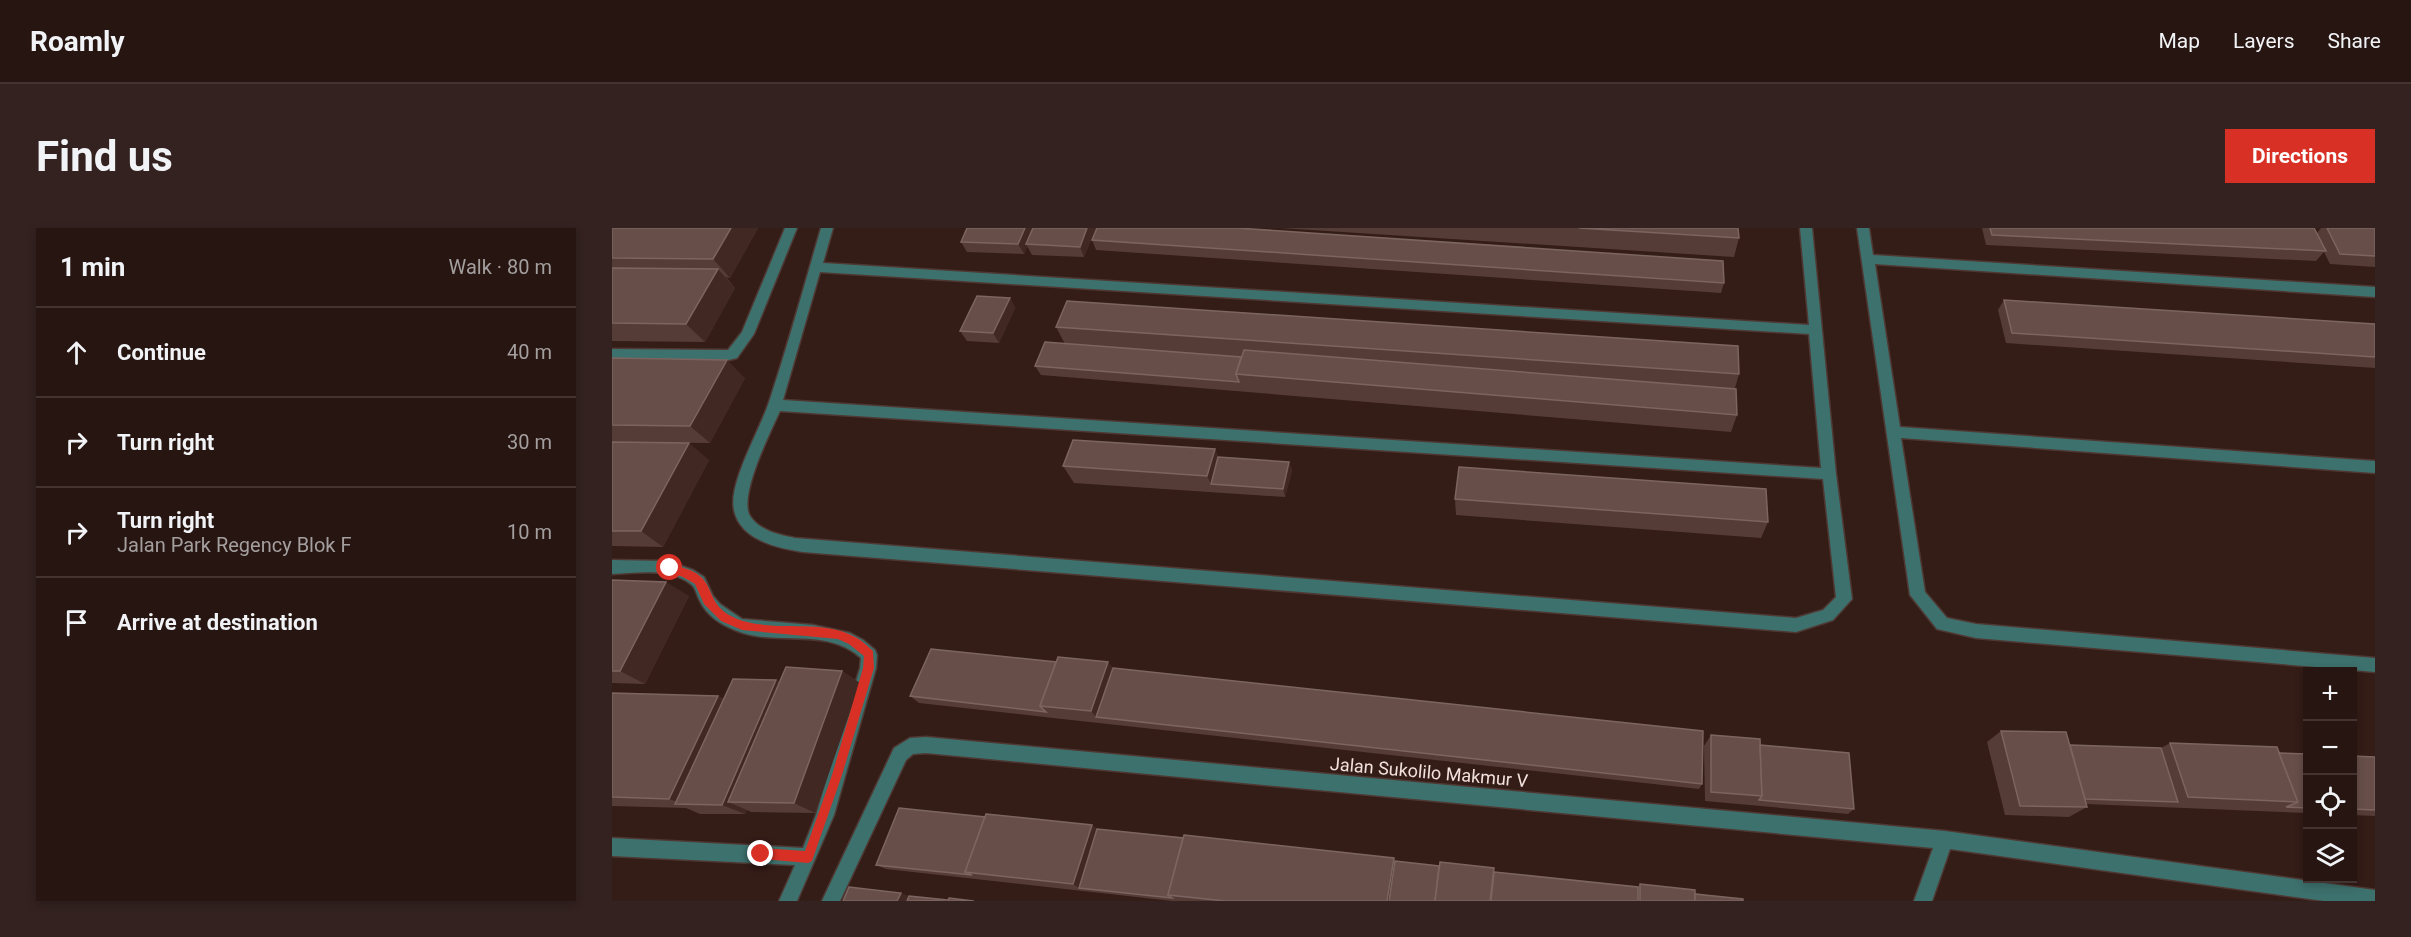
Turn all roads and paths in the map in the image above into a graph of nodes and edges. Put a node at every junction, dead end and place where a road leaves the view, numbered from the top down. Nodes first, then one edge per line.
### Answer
1 (791, 228) edge
2 (827, 228) edge
3 (1806, 228) edge
4 (1863, 228) edge
5 (1867, 259) junction
6 (815, 267) junction
7 (2375, 292) edge
8 (1816, 330) junction
9 (612, 354) edge
10 (775, 405) junction
11 (1893, 432) junction
12 (2375, 467) edge
13 (1829, 474) junction
14 (612, 567) edge
15 (2375, 665) edge
16 (1945, 840) junction
17 (612, 847) edge
18 (808, 857) junction
19 (2375, 899) edge
20 (788, 901) edge
21 (831, 901) edge
22 (1923, 901) edge

1 - 9 street
2 - 6 street
3 - 8 street
4 - 5 street
5 - 7 street
5 - 11 street
6 - 8 street
6 - 10 street
8 - 13 street
10 - 13 street
10 - 13 street
11 - 12 street
11 - 15 street
14 - 18 street
16 - 19 street, Jalan Sukolilo Makmur V
16 - 21 street, Jalan Sukolilo Makmur V
16 - 22 street
17 - 18 street
18 - 20 street

